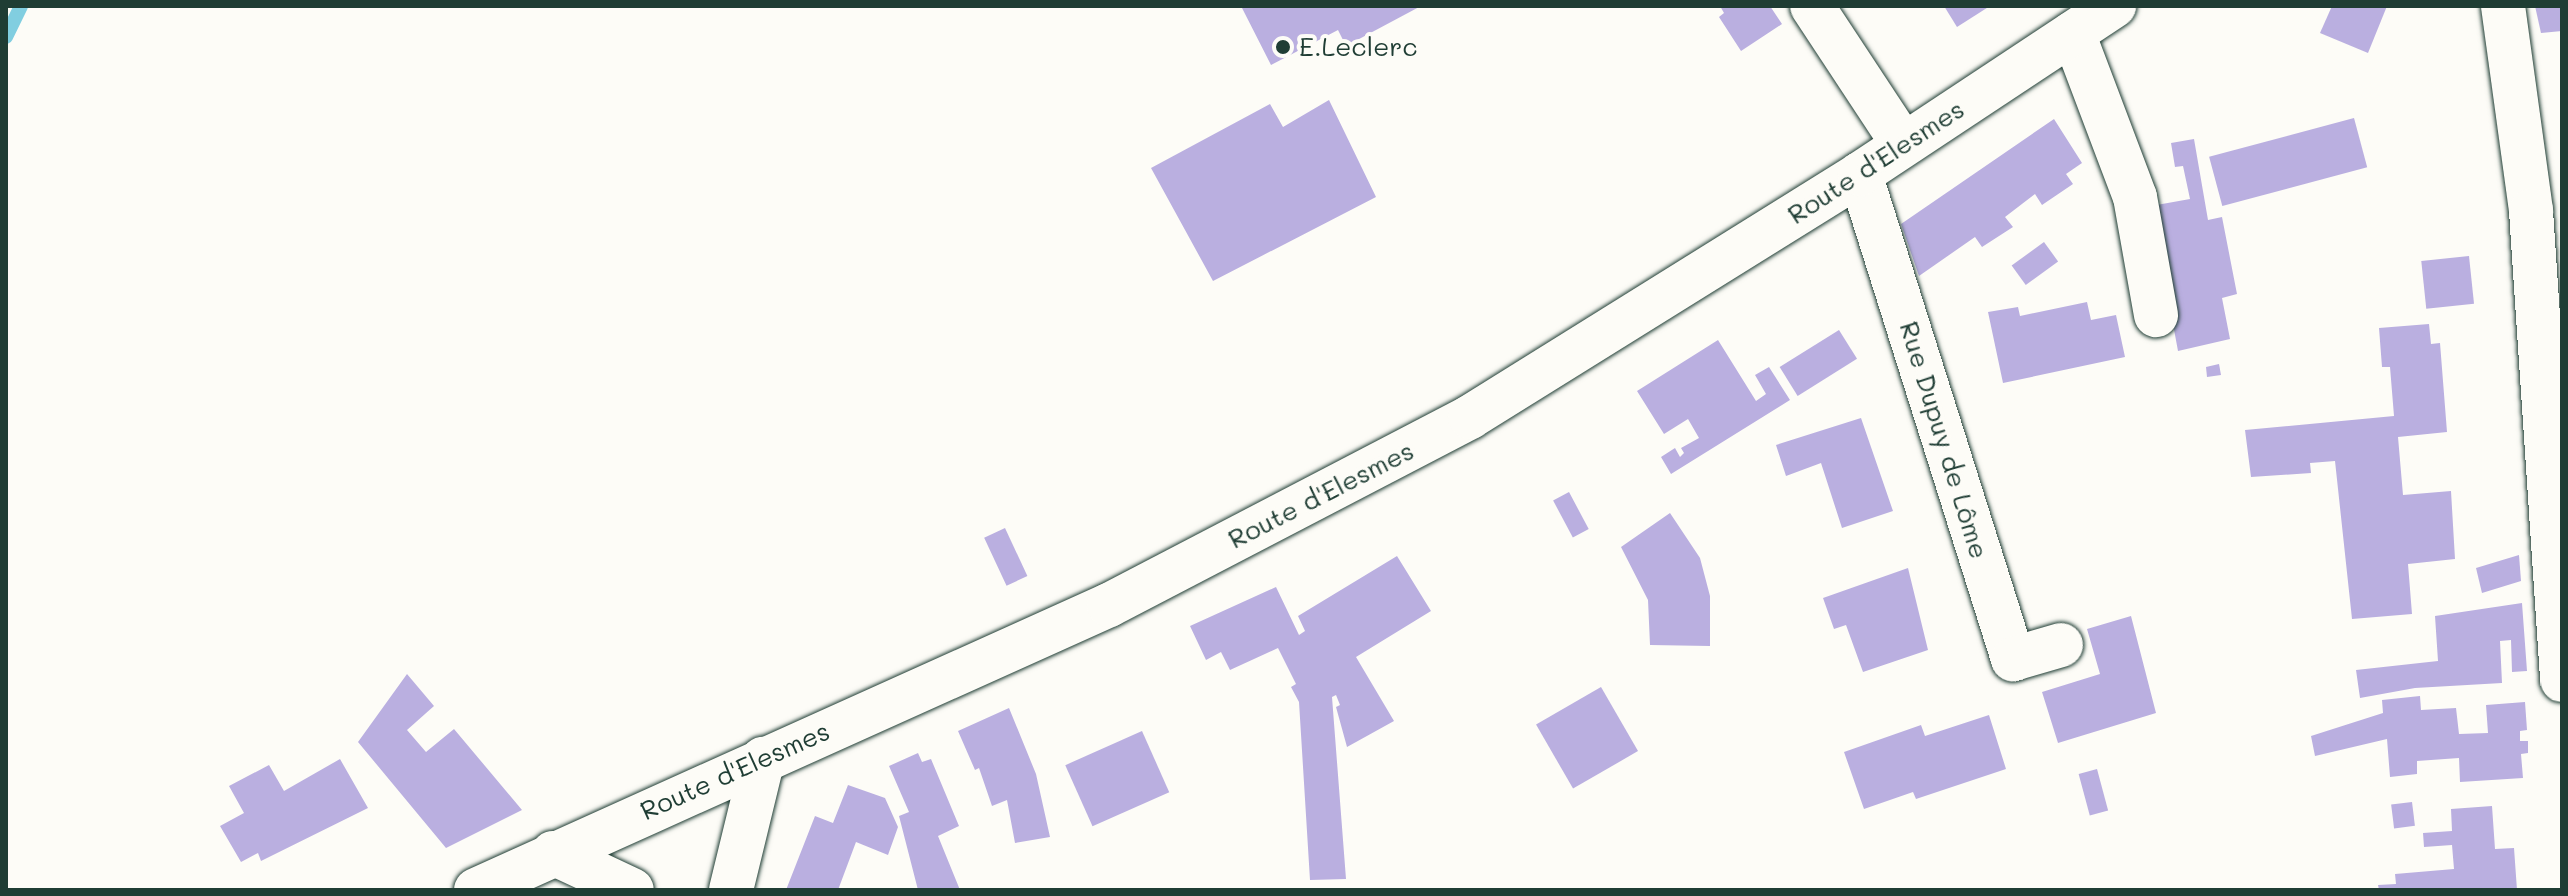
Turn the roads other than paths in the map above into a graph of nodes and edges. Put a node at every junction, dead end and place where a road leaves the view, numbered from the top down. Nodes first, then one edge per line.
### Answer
1 (1812, 6) edge
2 (2114, 6) edge
3 (2503, 6) edge
4 (2073, 33) junction
5 (1903, 144) junction
6 (1860, 174) junction
7 (2548, 299) edge
8 (2156, 315) dead end
9 (2061, 645) dead end
10 (2562, 680) edge
11 (763, 759) junction
12 (553, 853) junction
13 (476, 890) edge
14 (632, 890) edge
15 (731, 890) edge

1 - 5 street
2 - 4 street, Route d'Elesmes
3 - 7 street
4 - 5 street, Route d'Elesmes
4 - 8 street
5 - 6 street, Route d'Elesmes
6 - 9 street, Rue Dupuy de Lôme
6 - 11 street, Route d'Elesmes
7 - 10 street
11 - 12 street, Route d'Elesmes
11 - 15 street
12 - 13 street, Route d'Elesmes
12 - 14 street

